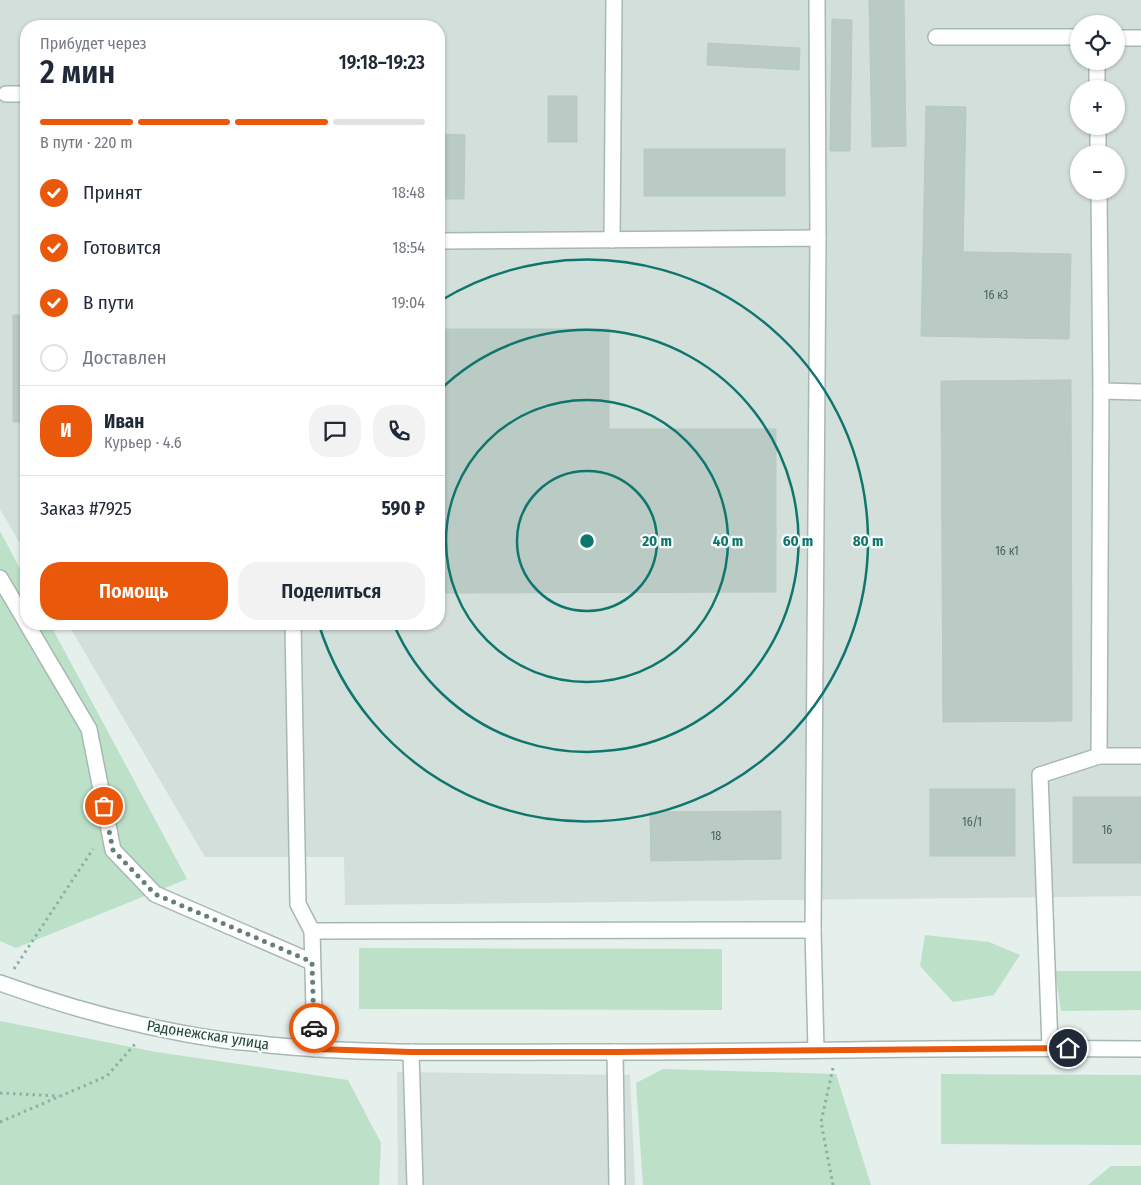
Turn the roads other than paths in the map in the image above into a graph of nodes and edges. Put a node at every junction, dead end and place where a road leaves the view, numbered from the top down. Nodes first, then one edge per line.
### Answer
1 (614, 0) edge
2 (817, 0) edge
3 (936, 37) dead end
4 (1070, 38) edge
5 (1125, 38) edge
6 (1141, 38) edge
7 (6, 94) dead end
8 (20, 94) edge
9 (1099, 200) edge
10 (818, 238) junction
11 (612, 240) junction
12 (445, 241) edge
13 (1101, 391) junction
14 (1141, 392) edge
15 (0, 578) edge
16 (20, 611) edge
17 (31, 630) edge
18 (293, 630) edge
19 (1099, 756) junction
20 (1141, 756) edge
21 (813, 930) junction
22 (312, 932) junction
23 (312, 962) junction
24 (2, 984) edge
25 (1050, 1047) junction
26 (315, 1049) junction
27 (1141, 1049) edge
28 (816, 1050) junction
29 (411, 1052) junction
30 (615, 1052) junction
31 (415, 1185) edge
32 (617, 1185) edge

1 - 11 street
2 - 10 street
3 - 4 street
5 - 6 street
7 - 8 street
9 - 13 street
10 - 11 street
10 - 21 street
11 - 12 street
13 - 14 street
13 - 19 street
15 - 16 street
17 - 23 street
18 - 22 street
19 - 20 street
19 - 25 street
21 - 22 street
21 - 28 street
22 - 23 street
23 - 26 street
24 - 26 street, Радонежская улица
25 - 27 street, Радонежская улица
25 - 28 street, Радонежская улица
26 - 29 street, Радонежская улица
28 - 30 street, Радонежская улица
29 - 30 street, Радонежская улица
29 - 31 street
30 - 32 street

